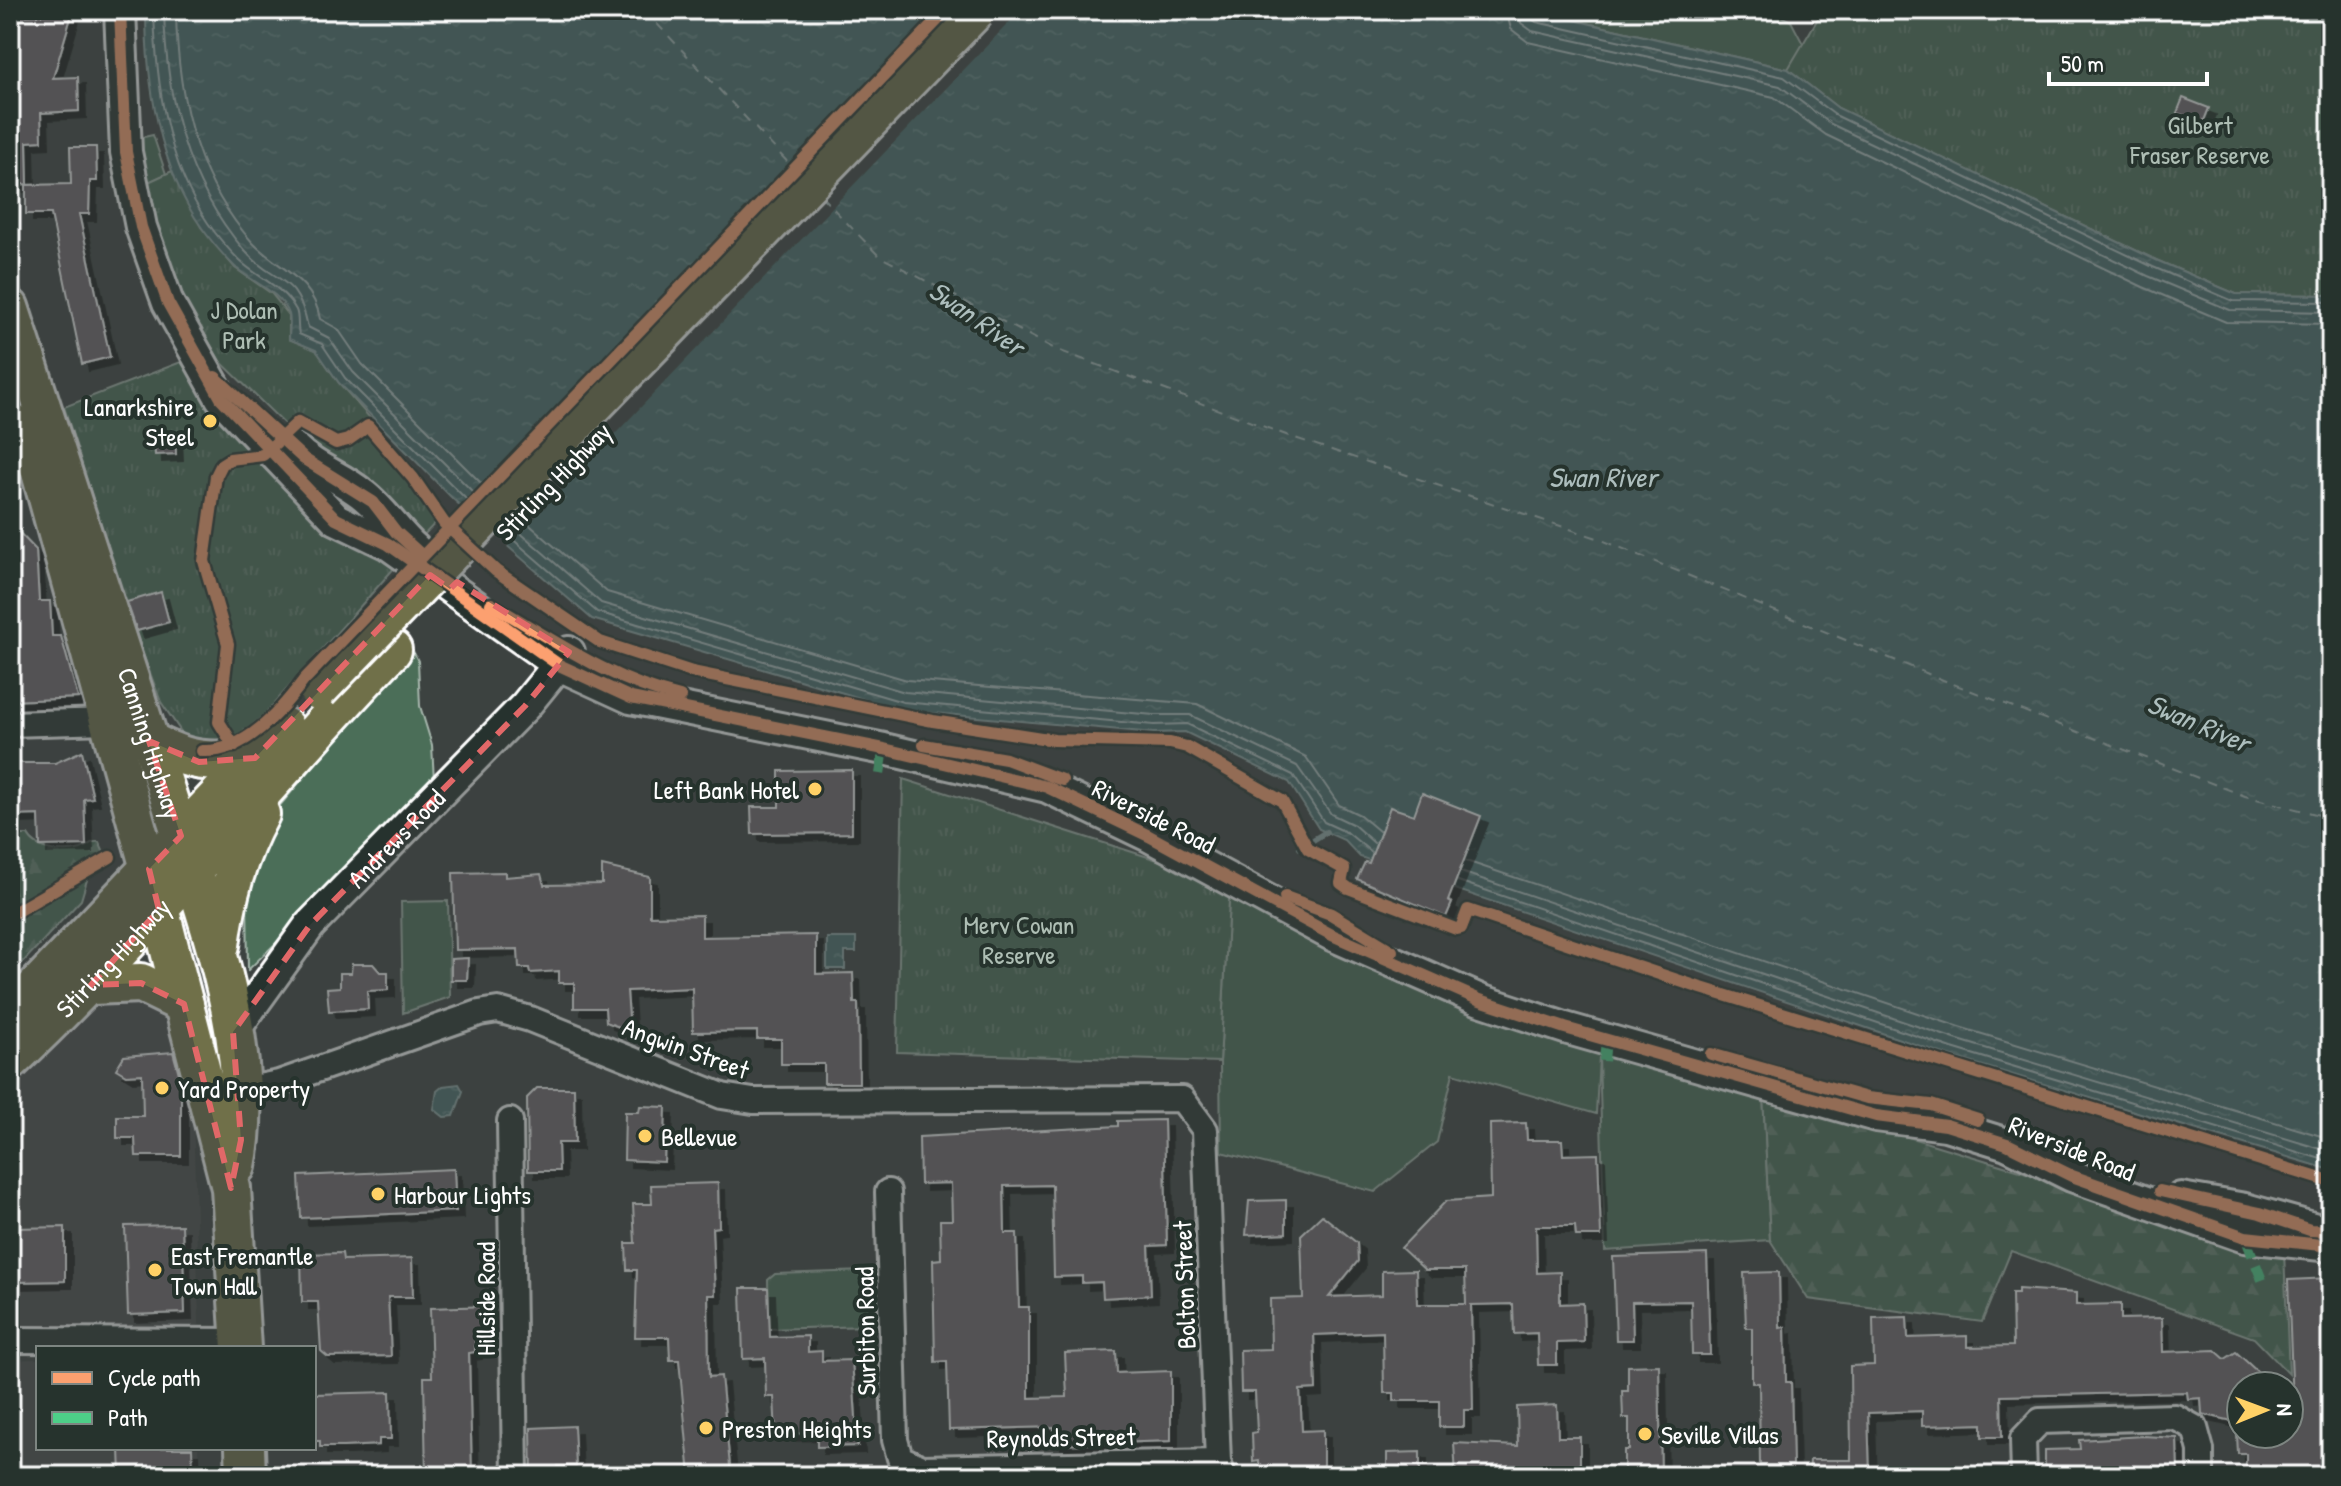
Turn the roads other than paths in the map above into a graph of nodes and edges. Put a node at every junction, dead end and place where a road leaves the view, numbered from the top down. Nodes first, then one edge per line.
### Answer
1 (120, 10) edge
2 (976, 10) edge
3 (1003, 10) edge
4 (10, 307) edge
5 (10, 370) edge
6 (26, 411) edge
7 (564, 659) junction
8 (328, 699) junction
9 (107, 721) junction
10 (10, 724) edge
11 (149, 741) junction
12 (265, 766) junction
13 (181, 836) junction
14 (149, 869) junction
15 (192, 872) junction
16 (159, 910) junction
17 (218, 955) junction
18 (91, 985) junction
19 (184, 1004) junction
20 (10, 1015) edge
21 (233, 1032) junction
22 (10, 1061) edge
23 (239, 1091) junction
24 (1182, 1099) joint
25 (510, 1121) dead end
26 (231, 1188) junction
27 (888, 1192) dead end
28 (2331, 1231) edge
29 (2331, 1246) edge
30 (10, 1340) edge
31 (241, 1345) edge
32 (245, 1450) edge
33 (907, 1464) joint
34 (1221, 1469) edge
35 (246, 1476) edge
36 (515, 1476) edge
37 (2024, 1476) edge
38 (2201, 1476) edge

1 - 7 street, Riverside Road
2 - 8 highway, Stirling Highway, bridge
3 - 8 highway, Stirling Highway
4 - 6 main road, Canning Highway
5 - 6 main road, Canning Highway
6 - 9 main road, Canning Highway
6 - 11 main road, Canning Highway
7 - 21 street, Andrews Road
7 - 28 street, Riverside Road
7 - 29 street, Riverside Road
8 - 12 highway, Stirling Highway
9 - 10 street
9 - 14 main road, Canning Highway
11 - 12 highway
11 - 13 main road, Canning Highway
12 - 13 highway, Stirling Highway
12 - 15 highway, Stirling Highway
12 - 17 highway
13 - 14 highway, Stirling Highway
13 - 15 highway, Canning Highway
14 - 16 highway, Canning Highway
14 - 20 highway, Stirling Highway
15 - 16 highway, Stirling Highway
15 - 17 highway, Canning Highway
16 - 18 highway, Stirling Highway
16 - 19 highway, Canning Highway
17 - 21 highway, Canning Highway
18 - 19 highway
18 - 22 highway, Stirling Highway
19 - 26 highway, Canning Highway
21 - 23 highway, Canning Highway
23 - 24 street, Angwin Street
23 - 26 highway, Canning Highway
24 - 34 street, Bolton Street
25 - 36 street, Hillside Road
26 - 31 highway, Canning Highway
27 - 33 street, Surbiton Road
30 - 31 street
32 - 35 highway
33 - 34 street, Reynolds Street
37 - 38 street

